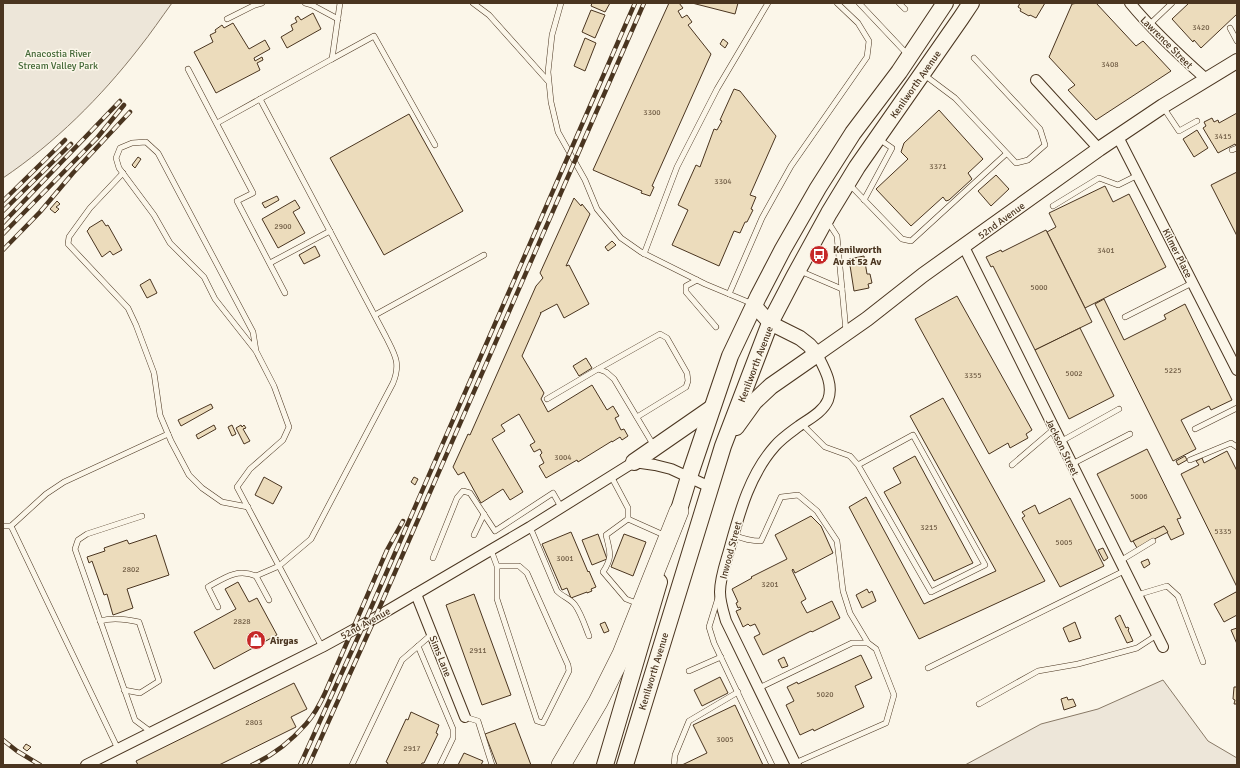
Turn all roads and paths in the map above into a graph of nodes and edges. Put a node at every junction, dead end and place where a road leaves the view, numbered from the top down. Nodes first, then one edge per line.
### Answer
1 (262, 3) edge
2 (305, 3) edge
3 (340, 3) edge
4 (473, 3) edge
5 (561, 3) edge
6 (768, 3) edge
7 (837, 3) edge
8 (859, 3) edge
9 (899, 3) edge
10 (945, 3) edge
11 (971, 3) edge
12 (1130, 3) edge
13 (1172, 3) edge
14 (905, 9) dead end
15 (227, 19) dead end
16 (338, 19) junction
17 (1149, 25) junction
18 (1230, 28) dead end
19 (1237, 41) edge
20 (909, 56) junction
21 (974, 58) dead end
22 (332, 59) junction
23 (1237, 61) edge
24 (188, 69) dead end
25 (922, 74) junction
26 (1206, 79) junction
27 (1036, 80) dead end
28 (549, 81) junction
29 (260, 99) junction
30 (1163, 106) junction
31 (1197, 121) dead end
32 (217, 123) junction
33 (1118, 137) junction
34 (877, 138) junction
35 (435, 144) dead end
36 (1099, 149) junction
37 (1006, 154) junction
38 (123, 173) junction
39 (1138, 175) junction
40 (848, 182) junction
41 (864, 200) junction
42 (1053, 206) dead end
43 (826, 219) junction
44 (330, 230) junction
45 (964, 247) junction
46 (644, 254) junction
47 (484, 255) dead end
48 (270, 263) junction
49 (798, 270) junction
50 (697, 280) junction
51 (1192, 283) junction
52 (842, 289) junction
53 (285, 293) dead end
54 (729, 294) junction
55 (754, 305) junction
56 (374, 315) junction
57 (1125, 317) dead end
58 (770, 324) junction
59 (716, 327) dead end
60 (846, 334) junction
61 (256, 350) junction
62 (817, 354) junction
63 (598, 369) junction
64 (1237, 370) edge
65 (547, 399) dead end
66 (712, 408) junction
67 (1237, 408) edge
68 (1119, 409) dead end
69 (637, 417) junction
70 (802, 424) junction
71 (1054, 429) junction
72 (1195, 429) dead end
73 (168, 434) junction
74 (1130, 434) dead end
75 (1060, 442) junction
76 (722, 446) junction
77 (655, 447) junction
78 (1237, 447) edge
79 (1190, 460) dead end
80 (634, 462) junction
81 (1072, 464) junction
82 (858, 465) junction
83 (1012, 465) dead end
84 (611, 476) junction
85 (689, 477) junction
86 (710, 487) junction
87 (562, 507) junction
88 (248, 508) junction
89 (679, 511) junction
90 (484, 514) junction
91 (142, 516) dead end
92 (628, 520) junction
93 (3, 526) edge
94 (11, 526) junction
95 (530, 527) junction
96 (474, 534) dead end
97 (734, 534) junction
98 (669, 537) junction
99 (1153, 541) dead end
100 (491, 550) junction
101 (433, 558) dead end
102 (1120, 561) junction
103 (279, 566) junction
104 (497, 566) junction
105 (1124, 571) junction
106 (256, 576) junction
107 (720, 591) junction
108 (416, 594) junction
109 (1137, 595) junction
110 (269, 600) dead end
111 (642, 605) junction
112 (218, 607) dead end
113 (100, 621) junction
114 (432, 634) junction
115 (1157, 635) junction
116 (589, 636) dead end
117 (868, 643) junction
118 (418, 646) junction
119 (322, 647) junction
120 (1163, 647) dead end
121 (721, 657) junction
122 (1203, 662) dead end
123 (928, 668) dead end
124 (689, 672) dead end
125 (759, 688) junction
126 (124, 690) junction
127 (738, 692) junction
128 (979, 704) dead end
129 (465, 717) joint
130 (151, 732) junction
131 (118, 749) junction
132 (795, 764) edge
133 (86, 765) edge
134 (352, 765) edge
135 (440, 765) edge
136 (492, 765) edge
137 (561, 765) edge
138 (605, 765) edge
139 (625, 765) edge
140 (674, 765) edge
141 (772, 765) edge

1 - 15 lane
2 - 16 lane
3 - 16 lane
4 - 28 lane
5 - 28 lane
6 - 46 lane
7 - 54 lane
8 - 20 lane
9 - 14 lane
10 - 20 main road, Kenilworth Avenue
11 - 25 main road, Kenilworth Avenue
12 - 17 street, Lawrence Street
13 - 17 lane
16 - 22 lane
17 - 26 street, Lawrence Street
18 - 19 lane
20 - 55 main road, Kenilworth Avenue
21 - 37 lane
22 - 29 lane
22 - 35 lane
23 - 26 street, 52nd Avenue
24 - 32 lane
25 - 34 main road, Kenilworth Avenue
25 - 37 lane
26 - 30 street, 52nd Avenue
27 - 36 street
28 - 46 lane
29 - 32 lane
29 - 44 lane
30 - 31 lane
30 - 33 street, 52nd Avenue
32 - 48 lane
33 - 36 street, 52nd Avenue
33 - 39 street, Kilmer Place
34 - 40 main road, Kenilworth Avenue
34 - 41 lane
36 - 45 street, 52nd Avenue
37 - 41 lane
38 - 61 lane
38 - 61 lane
38 - 73 lane
39 - 42 lane
39 - 51 street, Kilmer Place
40 - 41 lane
40 - 43 main road, Kenilworth Avenue
43 - 49 main road, Kenilworth Avenue
43 - 52 lane
44 - 48 lane
44 - 56 lane
45 - 60 street, 52nd Avenue
45 - 71 street, Jackson Street
46 - 50 lane
47 - 56 lane
48 - 53 lane
49 - 52 lane
49 - 58 main road, Kenilworth Avenue
50 - 54 lane
50 - 59 lane
51 - 57 lane
51 - 64 street, Kilmer Place
52 - 60 lane
54 - 55 lane
55 - 58 street
55 - 66 main road, Kenilworth Avenue
56 - 103 lane
58 - 62 street
58 - 76 main road, Kenilworth Avenue
60 - 62 street, 52nd Avenue
61 - 88 lane
62 - 70 street, Inwood Street
62 - 76 main road
63 - 65 lane
63 - 69 lane
63 - 69 lane
66 - 77 main road
66 - 85 main road, Kenilworth Avenue
67 - 72 lane
68 - 75 lane
69 - 77 lane
70 - 82 lane
70 - 97 street, Inwood Street
71 - 75 street, Jackson Street
71 - 83 lane
73 - 88 lane
73 - 94 lane
74 - 81 lane
75 - 81 street, Jackson Street
76 - 86 main road, Kenilworth Avenue
77 - 80 main road
78 - 79 lane
80 - 84 street, 52nd Avenue
80 - 85 street
81 - 102 street, Jackson Street
82 - 82 lane
84 - 87 street, 52nd Avenue
84 - 92 lane
85 - 86 street
85 - 89 main road, Kenilworth Avenue
86 - 139 main road, Kenilworth Avenue
87 - 90 lane
87 - 95 street, 52nd Avenue
88 - 103 lane
89 - 98 highway
89 - 138 main road, Kenilworth Avenue
90 - 96 lane
90 - 101 lane
91 - 113 lane
92 - 98 lane
92 - 111 lane
93 - 94 lane
94 - 131 lane
95 - 100 street, 52nd Avenue
95 - 116 lane
97 - 107 street, Inwood Street
97 - 117 lane
98 - 111 highway
99 - 102 lane
100 - 104 lane
100 - 108 street, 52nd Avenue
102 - 105 street, Jackson Street
103 - 106 lane
103 - 119 lane
104 - 104 lane
105 - 109 street, Jackson Street
105 - 123 lane
106 - 110 lane
106 - 112 lane
107 - 121 lane
107 - 125 street, Inwood Street
108 - 114 street, Sims Lane
108 - 119 street, 52nd Avenue
109 - 115 street, Jackson Street
109 - 122 lane
111 - 137 highway
113 - 126 lane
113 - 126 lane
114 - 118 lane
114 - 129 street, Sims Lane
115 - 120 street, Jackson Street
115 - 128 lane
117 - 125 lane
117 - 132 lane
118 - 134 lane
118 - 135 lane
119 - 130 street, 52nd Avenue
121 - 124 lane
121 - 127 lane
125 - 132 street, Inwood Street
126 - 130 lane
127 - 140 lane
127 - 141 lane
129 - 136 lane
130 - 131 street, 52nd Avenue
131 - 133 street, 52nd Avenue

